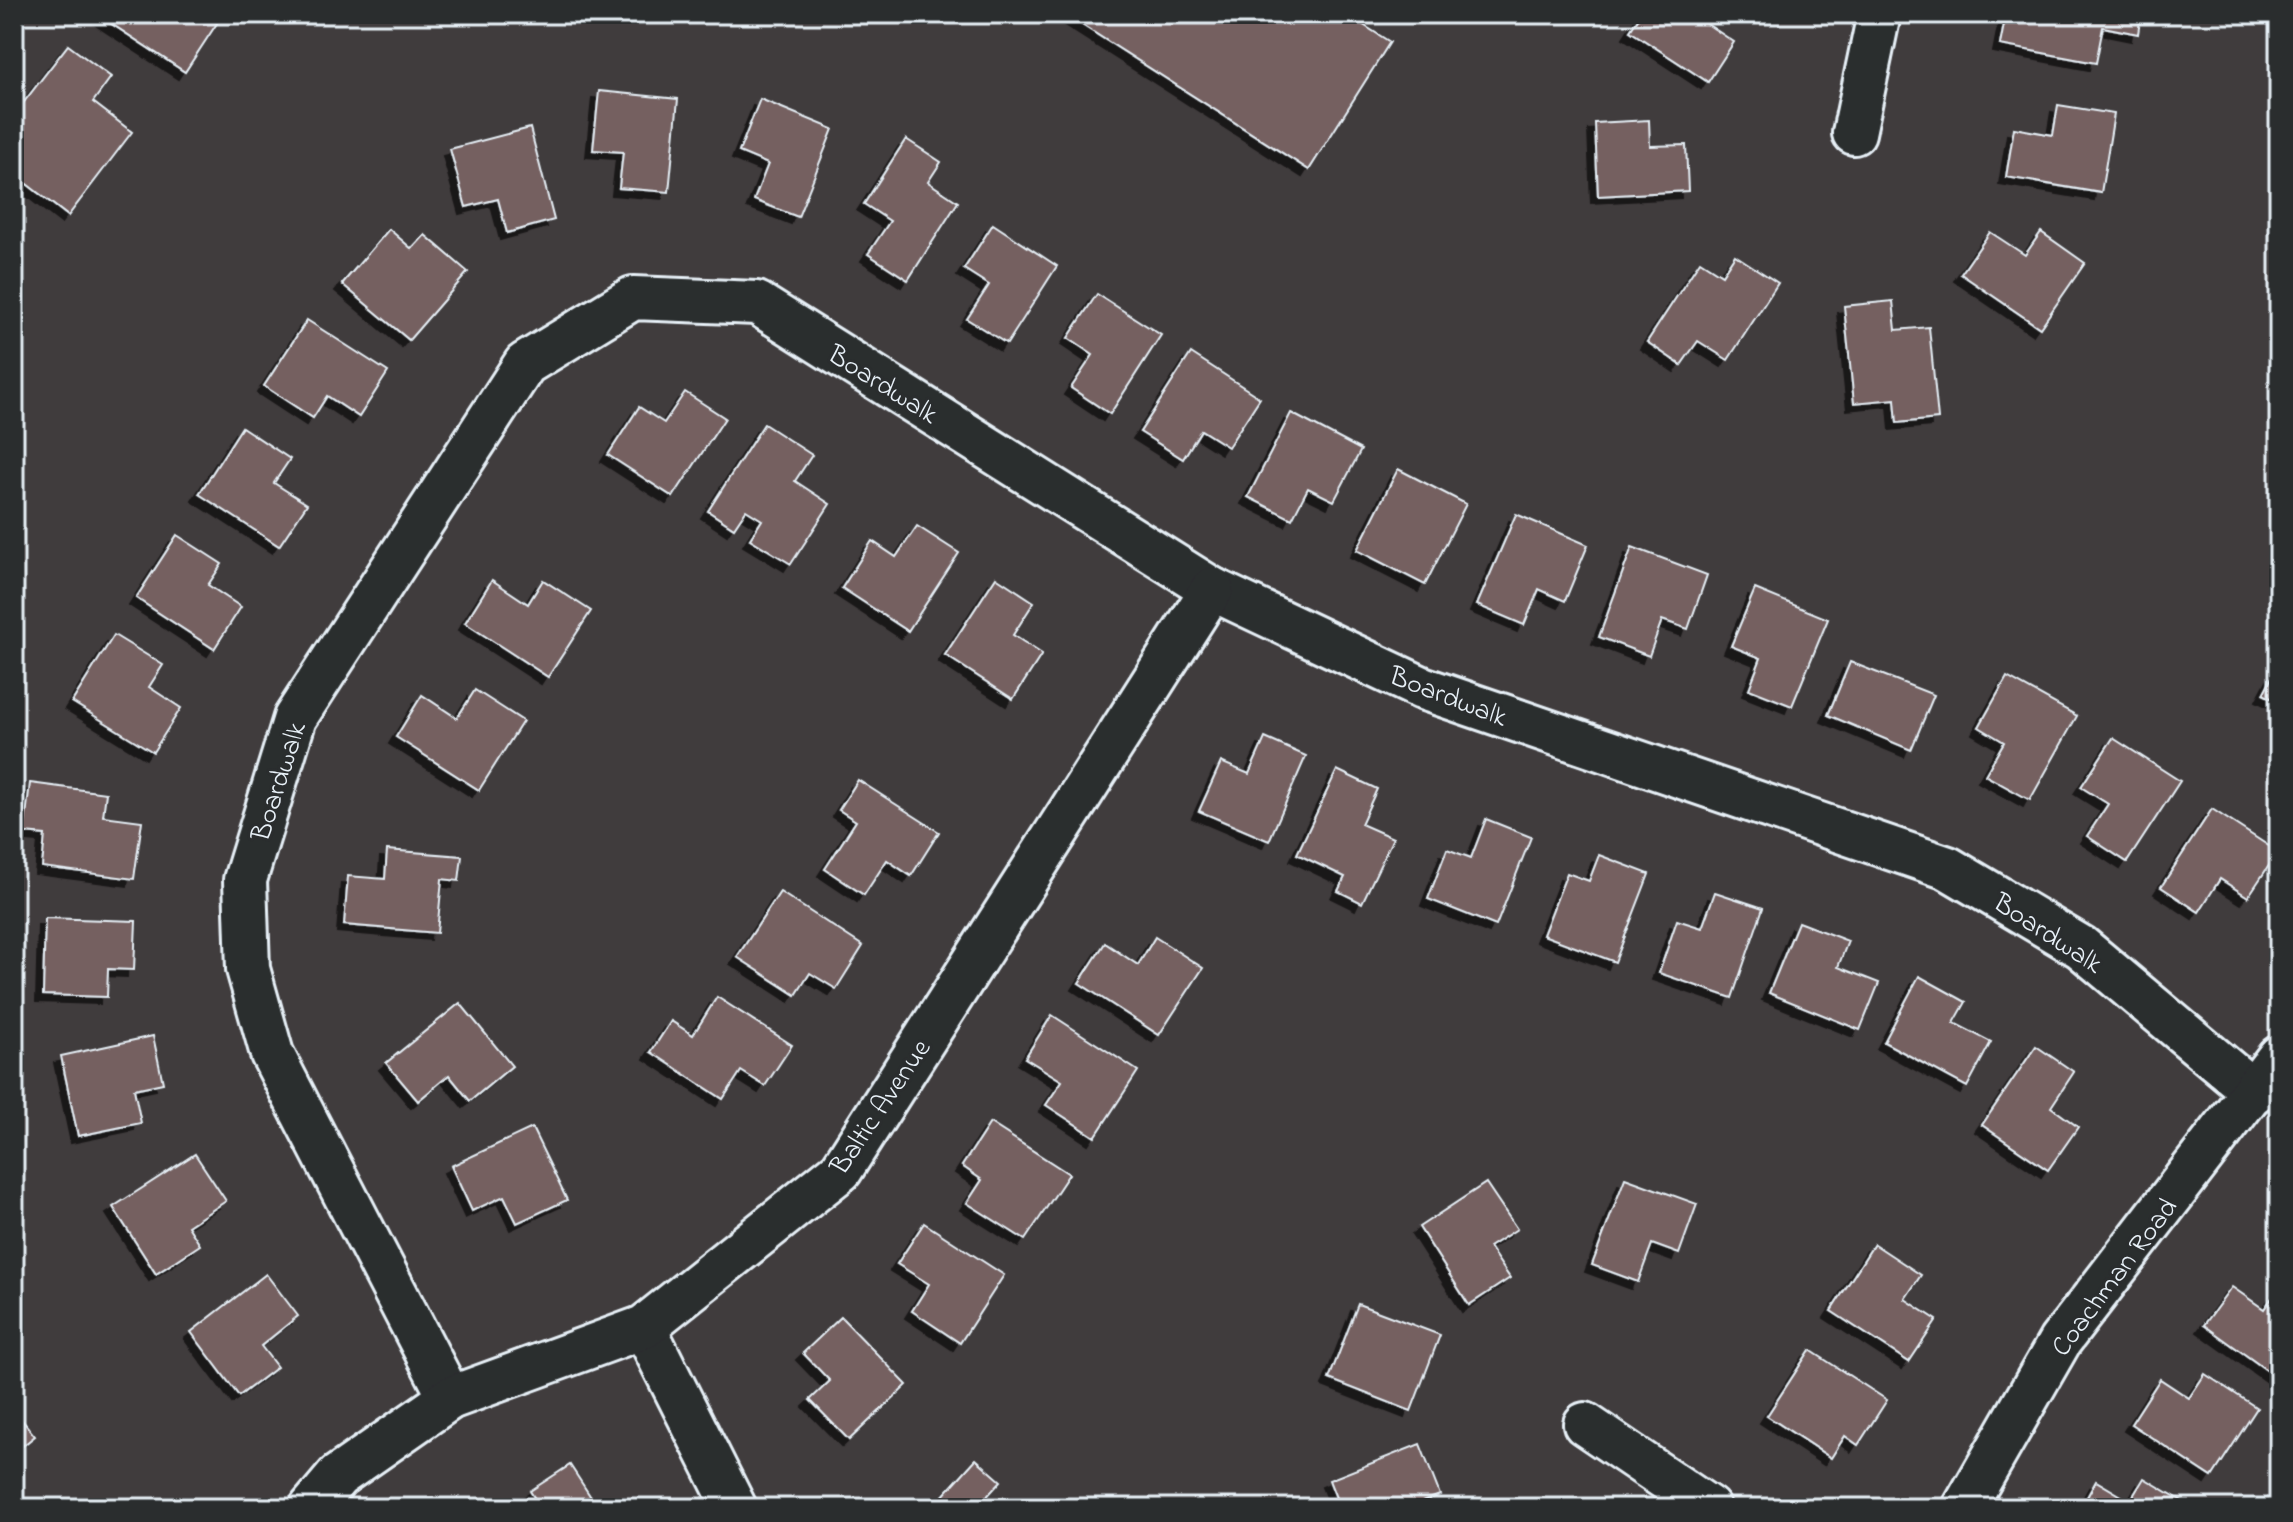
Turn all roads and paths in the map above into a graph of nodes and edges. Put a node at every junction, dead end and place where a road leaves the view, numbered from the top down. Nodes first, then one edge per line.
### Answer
1 (1879, 14) edge
2 (1854, 133) dead end
3 (1212, 589) junction
4 (2279, 1057) edge
5 (2254, 1092) junction
6 (644, 1327) junction
7 (450, 1398) junction
8 (1585, 1424) dead end
9 (311, 1508) edge
10 (735, 1508) edge
11 (1709, 1508) edge
12 (1964, 1508) edge

1 - 2 street
3 - 5 street, Boardwalk
3 - 6 street, Baltic Avenue
3 - 7 street, Boardwalk
4 - 5 street, Coachman Road
5 - 12 street, Coachman Road
6 - 7 street, Baltic Avenue
6 - 10 street
7 - 9 street, Baltic Avenue
8 - 11 street

